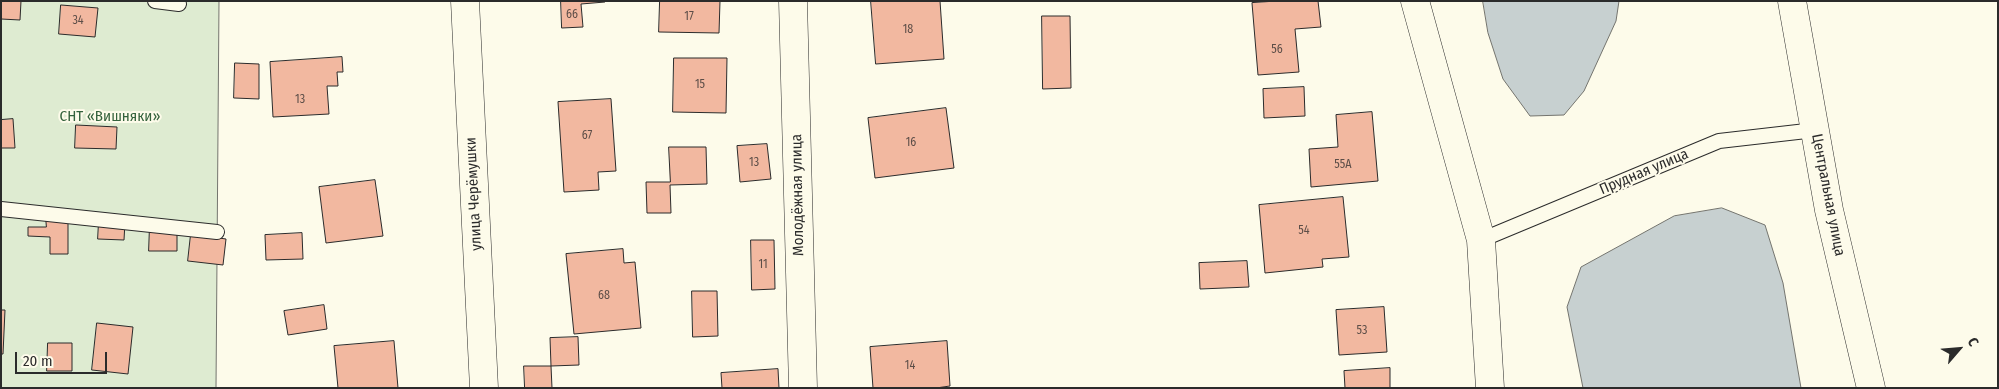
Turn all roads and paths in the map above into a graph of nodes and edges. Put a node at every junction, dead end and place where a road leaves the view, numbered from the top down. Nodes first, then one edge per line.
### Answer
1 (155, 1) edge
2 (464, 1) edge
3 (793, 1) edge
4 (1415, 1) edge
5 (1792, 1) edge
6 (179, 4) dead end
7 (1815, 130) junction
8 (1, 209) edge
9 (217, 232) dead end
10 (1481, 240) junction
11 (484, 388) edge
12 (803, 388) edge
13 (1490, 388) edge
14 (1871, 388) edge

1 - 6 lane
2 - 11 street, улица Черёмушки
3 - 12 street, Молодёжная улица
4 - 10 street
5 - 7 street, Центральная улица
7 - 10 lane, Прудная улица
7 - 14 street, Центральная улица
8 - 9 lane
10 - 13 street

